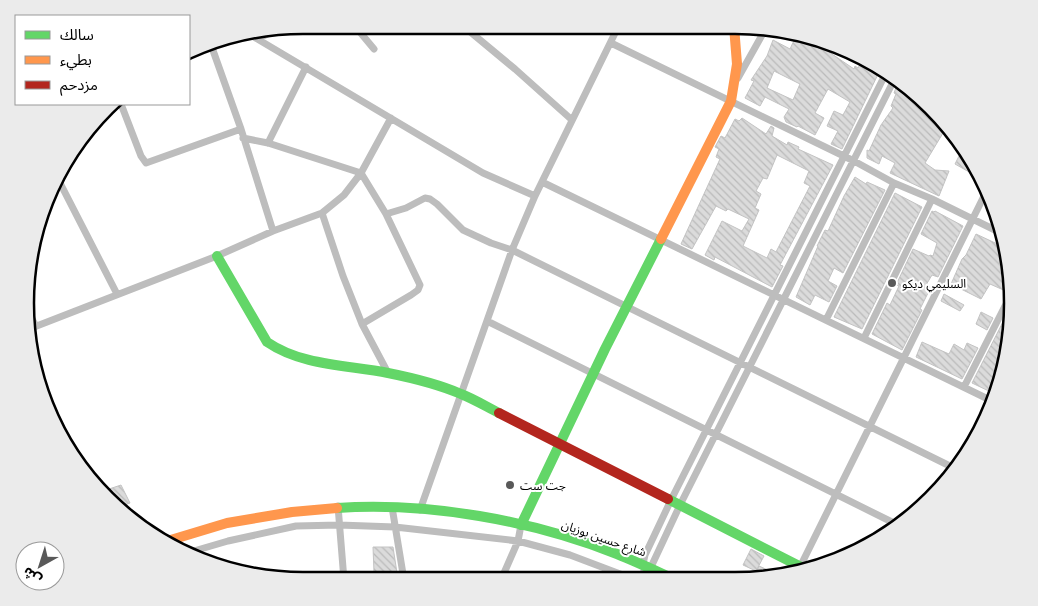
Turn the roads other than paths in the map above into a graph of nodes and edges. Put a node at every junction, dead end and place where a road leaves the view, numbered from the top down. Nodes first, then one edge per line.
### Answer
1 (362, 34) edge
2 (473, 34) edge
3 (615, 34) edge
4 (735, 34) edge
5 (762, 35) edge
6 (262, 37) edge
7 (258, 39) joint
8 (611, 43) junction
9 (213, 49) edge
10 (374, 49) dead end
11 (306, 68) junction
12 (883, 78) edge
13 (736, 80) junction
14 (892, 84) edge
15 (731, 101) junction
16 (121, 105) edge
17 (391, 118) junction
18 (572, 120) junction
19 (241, 130) junction
20 (243, 138) junction
21 (268, 143) junction
22 (845, 156) junction
23 (854, 161) junction
24 (361, 173) junction
25 (542, 182) junction
26 (894, 183) junction
27 (61, 185) edge
28 (535, 196) junction
29 (983, 198) edge
30 (932, 199) junction
31 (322, 213) junction
32 (386, 214) junction
33 (974, 219) junction
34 (994, 228) edge
35 (273, 231) junction
36 (660, 239) junction
37 (512, 250) junction
38 (217, 256) junction
39 (117, 294) junction
40 (775, 295) junction
41 (784, 300) junction
42 (628, 306) junction
43 (1004, 308) edge
44 (826, 320) junction
45 (487, 321) junction
46 (362, 324) junction
47 (35, 327) edge
48 (864, 338) junction
49 (904, 358) junction
50 (741, 362) junction
51 (750, 367) junction
52 (388, 373) junction
53 (594, 374) junction
54 (964, 387) junction
55 (462, 394) junction
56 (987, 398) edge
57 (870, 427) junction
58 (707, 430) junction
59 (716, 435) junction
60 (559, 443) junction
61 (950, 466) edge
62 (837, 495) junction
63 (676, 503) junction
64 (338, 506) junction
65 (392, 507) junction
66 (420, 510) junction
67 (892, 522) edge
68 (339, 525) junction
69 (521, 525) junction
70 (395, 527) junction
71 (174, 539) edge
72 (518, 541) junction
73 (197, 550) edge
74 (805, 563) edge
75 (795, 565) edge
76 (646, 567) junction
77 (343, 572) edge
78 (403, 572) edge
79 (504, 572) edge
80 (616, 572) edge
81 (643, 572) edge
82 (658, 572) edge

1 - 10 street
2 - 18 street
3 - 8 street
4 - 13 main road
5 - 13 street
6 - 7 street
7 - 11 street
8 - 15 street
8 - 18 street
9 - 19 street
11 - 17 street
11 - 21 street
12 - 22 street
13 - 15 main road
14 - 23 street
15 - 22 street
15 - 36 main road
16 - 19 street
17 - 24 street
17 - 28 street
18 - 25 street
19 - 20 street
20 - 21 street
20 - 35 street
21 - 24 street
22 - 23 street
22 - 40 street
23 - 26 street
23 - 41 street
24 - 31 street
24 - 32 street
25 - 28 street
25 - 36 street
26 - 30 street
26 - 44 street
27 - 39 street
28 - 37 street
29 - 33 street
30 - 33 street
30 - 48 street
31 - 35 street
31 - 46 street
32 - 37 street
32 - 46 street
33 - 34 street
33 - 49 street
35 - 38 street
36 - 40 street
36 - 42 main road
37 - 42 street
37 - 45 street
38 - 39 street
38 - 52 main road
39 - 47 street
40 - 41 street
40 - 50 street
41 - 44 street
41 - 51 street
42 - 50 street
42 - 53 main road
43 - 54 street
44 - 48 street
45 - 53 street
45 - 55 street
46 - 52 street
48 - 49 street
49 - 54 street
49 - 57 street
50 - 51 street
50 - 58 street
51 - 57 street
51 - 59 street
52 - 55 main road
53 - 58 street
53 - 60 main road
54 - 56 street
55 - 60 main road
55 - 66 street
57 - 61 street
57 - 62 street
58 - 59 street
58 - 63 street
59 - 62 street
59 - 63 street
60 - 63 main road
60 - 69 main road
62 - 67 street
62 - 74 street
63 - 75 main road
63 - 76 street
64 - 65 main road, شارع حسين بوزيان
64 - 68 street
64 - 71 main road, شارع حسين بوزيان
65 - 66 main road, شارع حسين بوزيان
65 - 70 street
66 - 69 main road, شارع حسين بوزيان
68 - 70 street
68 - 73 street
68 - 77 street
69 - 72 street
69 - 76 main road, شارع حسين بوزيان
70 - 72 street
70 - 78 street
72 - 79 street
72 - 80 street
76 - 81 street
76 - 82 main road, شارع حسين بوزيان

